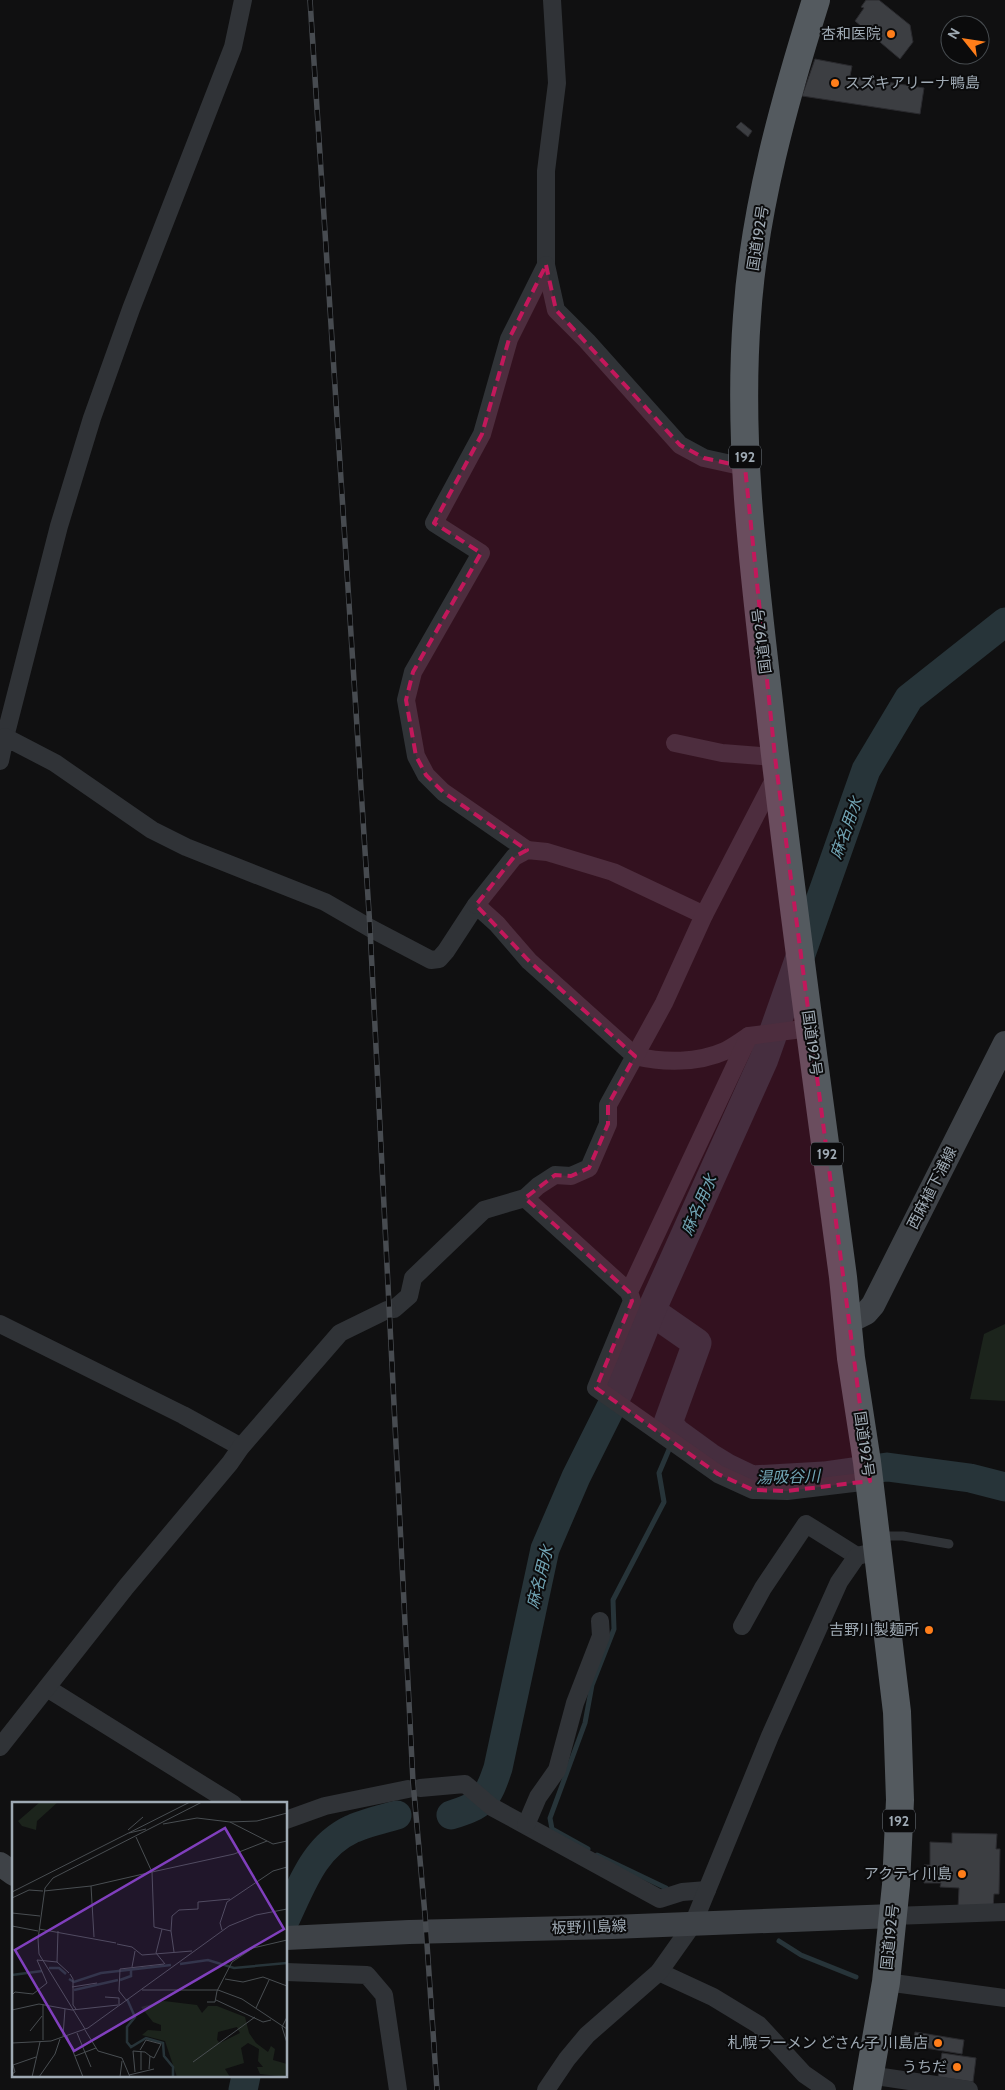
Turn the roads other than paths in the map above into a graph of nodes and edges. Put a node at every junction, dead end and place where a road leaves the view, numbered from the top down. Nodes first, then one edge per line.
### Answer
1 (242, 0) edge
2 (552, 0) edge
3 (816, 0) edge
4 (546, 265) junction
5 (745, 468) junction
6 (2, 737) edge
7 (675, 743) dead end
8 (0, 761) edge
9 (776, 765) junction
10 (527, 850) junction
11 (476, 905) junction
12 (704, 915) junction
13 (799, 1030) junction
14 (753, 1035) junction
15 (1005, 1043) edge
16 (635, 1056) junction
17 (525, 1198) junction
18 (629, 1292) junction
19 (848, 1322) junction
20 (0, 1324) edge
21 (241, 1447) junction
22 (869, 1474) junction
23 (949, 1544) dead end
24 (870, 1548) junction
25 (600, 1621) dead end
26 (742, 1626) dead end
27 (47, 1688) junction
28 (0, 1747) edge
29 (230, 1802) edge
30 (288, 1819) edge
31 (526, 1825) junction
32 (0, 1864) edge
33 (12, 1873) edge
34 (707, 1890) junction
35 (1005, 1912) edge
36 (893, 1916) junction
37 (693, 1924) junction
38 (288, 1938) edge
39 (288, 1972) edge
40 (659, 1972) junction
41 (886, 1982) junction
42 (1005, 1998) edge
43 (868, 2082) edge
44 (398, 2090) edge
45 (546, 2090) edge
46 (827, 2090) edge
47 (968, 2090) edge

1 - 6 street
2 - 4 street
3 - 5 highway, 国道192号 / 192
4 - 5 street
4 - 10 street
5 - 9 highway, 国道192号 / 192
6 - 8 street
6 - 11 street
7 - 9 street
9 - 12 street
9 - 13 highway, 国道192号 / 192
10 - 11 street
10 - 12 street
11 - 16 street
12 - 16 street
13 - 14 street
13 - 19 highway, 国道192号 / 192
14 - 16 street
14 - 18 street
15 - 19 main road, 西麻植下浦線
16 - 17 street
17 - 18 street
17 - 21 street
18 - 22 street
19 - 22 highway, 国道192号 / 192
20 - 21 street
21 - 27 street
22 - 24 highway, 国道192号 / 192
23 - 24 lane
24 - 26 street
24 - 34 street
24 - 36 highway, 国道192号 / 192
25 - 31 street
27 - 28 street
27 - 29 street
30 - 31 street
31 - 34 street
32 - 33 main road
34 - 37 street
35 - 36 street
36 - 37 main road, 板野川島線
36 - 41 highway, 国道192号 / 192
37 - 38 main road, 板野川島線
37 - 40 street
39 - 44 street
40 - 45 street
40 - 46 street
41 - 42 street
41 - 43 highway, 国道192号 / 192
43 - 47 street

